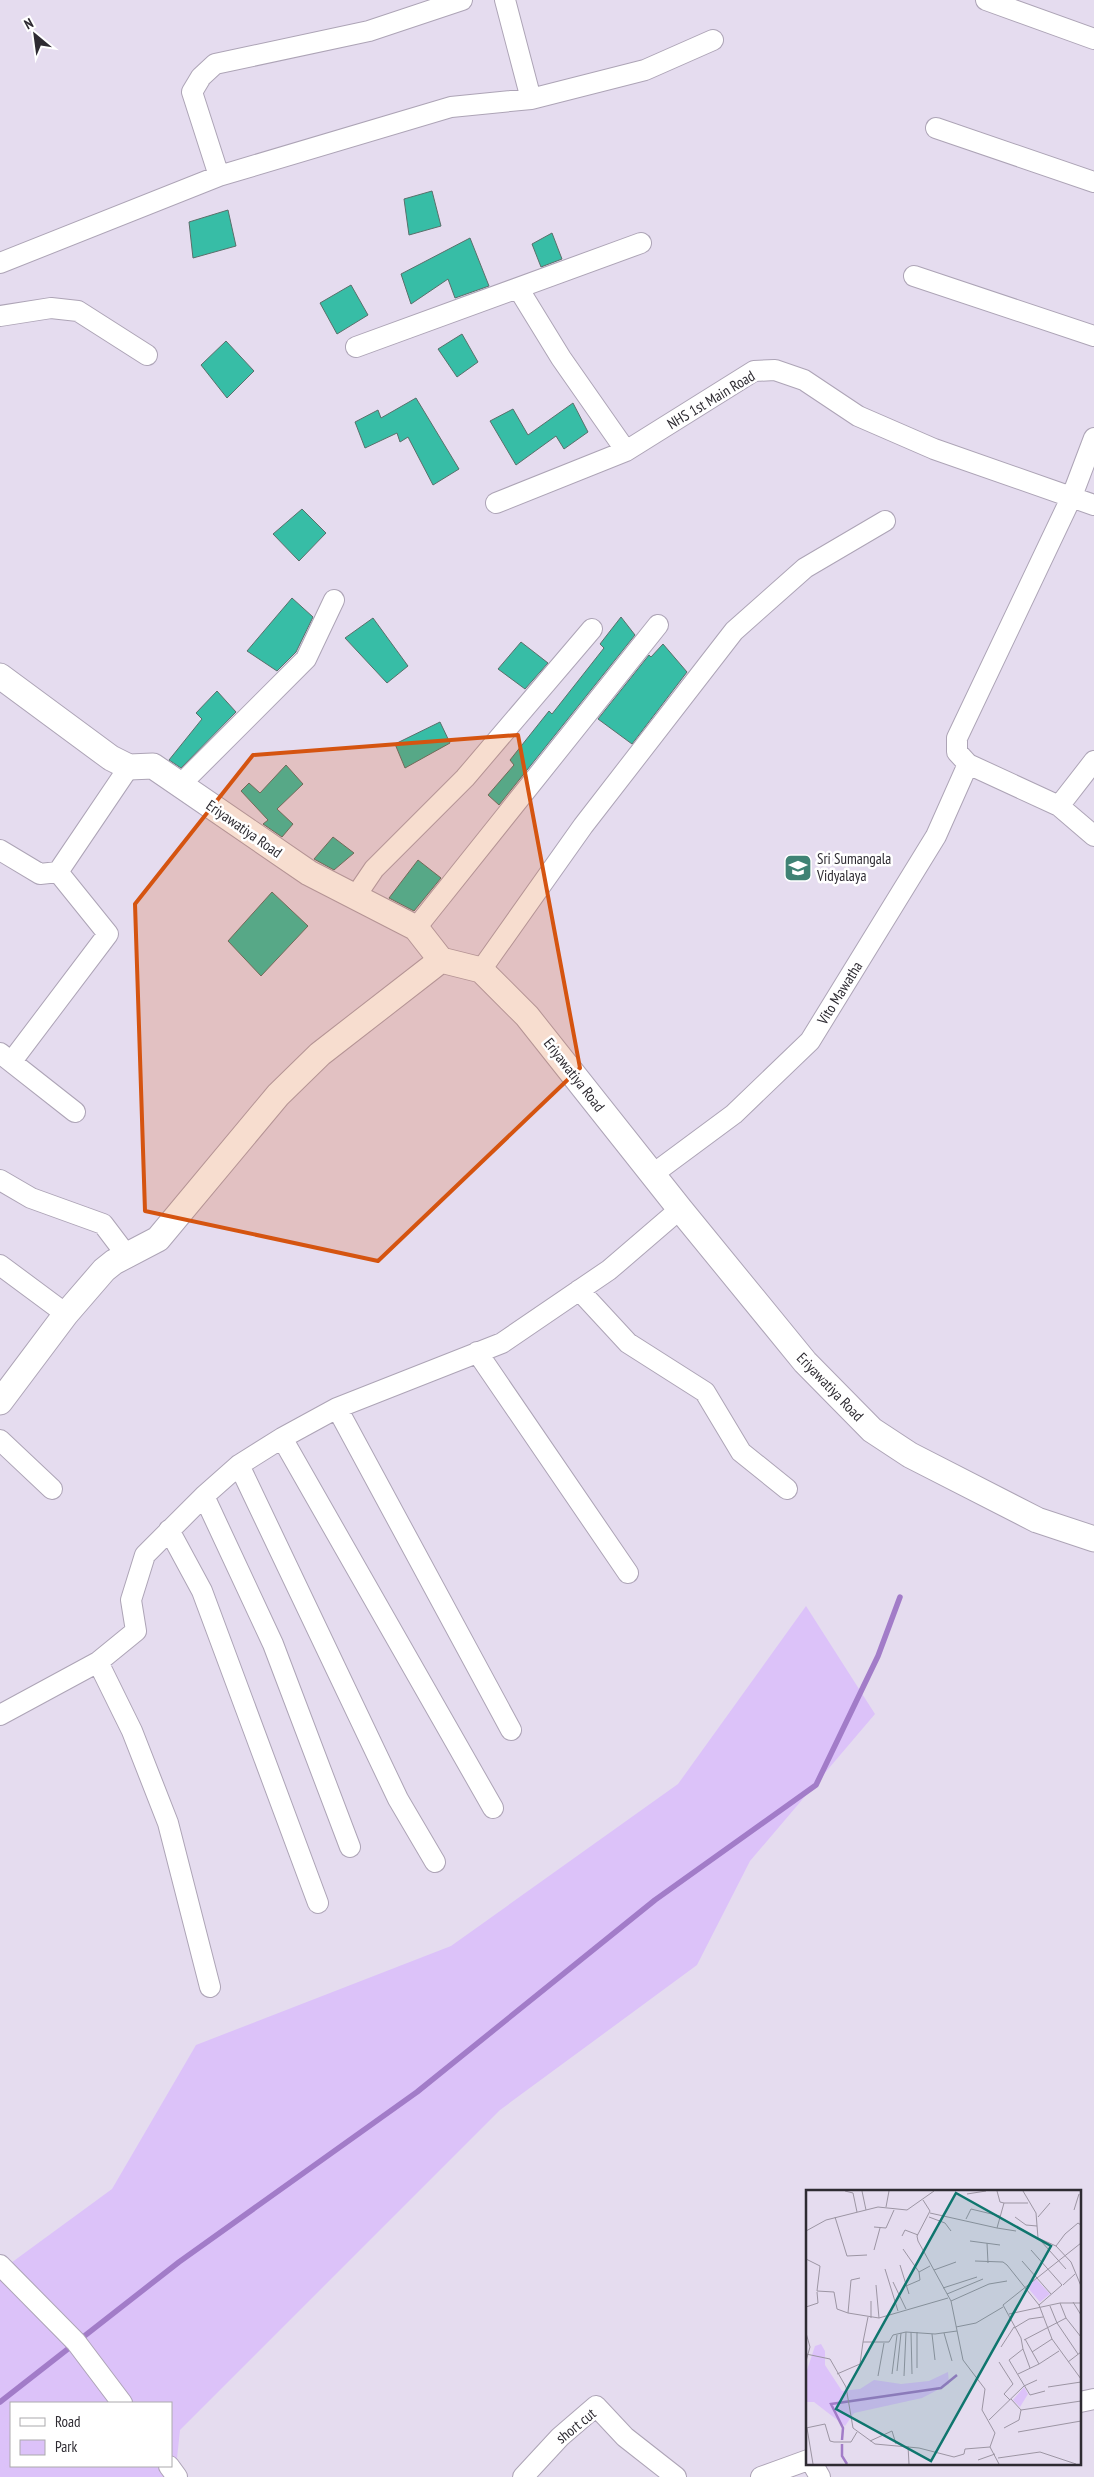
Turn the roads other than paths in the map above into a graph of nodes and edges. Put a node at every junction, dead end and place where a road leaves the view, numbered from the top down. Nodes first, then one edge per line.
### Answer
1 (462, 0) edge
2 (506, 0) edge
3 (986, 0) edge
4 (1094, 39) edge
5 (713, 40) dead end
6 (532, 99) junction
7 (936, 128) dead end
8 (218, 176) junction
9 (1094, 182) edge
10 (641, 242) dead end
11 (0, 263) edge
12 (914, 276) dead end
13 (518, 288) junction
14 (0, 316) edge
15 (1094, 336) edge
16 (356, 347) dead end
17 (147, 354) dead end
18 (1094, 438) edge
19 (626, 451) junction
20 (1072, 496) junction
21 (496, 503) dead end
22 (1094, 505) edge
23 (885, 521) dead end
24 (334, 600) dead end
25 (658, 625) dead end
26 (592, 629) dead end
27 (0, 676) edge
28 (1094, 761) edge
29 (968, 764) junction
30 (129, 767) junction
31 (181, 784) junction
32 (1058, 806) junction
33 (1094, 836) edge
34 (0, 850) edge
35 (58, 872) junction
36 (356, 896) junction
37 (416, 928) junction
38 (441, 960) junction
39 (481, 970) junction
40 (6, 1057) edge
41 (76, 1112) dead end
42 (653, 1174) junction
43 (0, 1180) edge
44 (680, 1209) junction
45 (128, 1257) junction
46 (0, 1265) edge
47 (579, 1290) junction
48 (66, 1314) junction
49 (477, 1352) junction
50 (0, 1402) edge
51 (337, 1408) junction
52 (282, 1438) junction
53 (0, 1440) edge
54 (239, 1465) junction
55 (52, 1489) dead end
56 (786, 1489) dead end
57 (204, 1496) junction
58 (169, 1530) junction
59 (1094, 1539) edge
60 (628, 1573) dead end
61 (98, 1662) junction
62 (0, 1715) edge
63 (511, 1730) dead end
64 (494, 1808) dead end
65 (350, 1847) dead end
66 (434, 1862) dead end
67 (318, 1903) dead end
68 (210, 1988) dead end
69 (0, 2265) edge
70 (121, 2402) edge
71 (806, 2461) edge
72 (813, 2464) edge
73 (523, 2477) edge
74 (676, 2477) edge
75 (761, 2477) edge
76 (820, 2477) edge

1 - 8 street
2 - 6 street
3 - 4 street
5 - 6 street
6 - 8 street
7 - 9 street
8 - 11 street
10 - 13 street
12 - 15 street
13 - 16 street
13 - 19 street
14 - 17 street
18 - 20 street
19 - 20 street, NHS 1st Main Road
19 - 21 street, NHS 1st Main Road
20 - 22 street, NHS 1st Main Road
20 - 29 street
23 - 39 street
24 - 31 street
25 - 37 street
26 - 36 street
27 - 30 street, Eriyawatiya Road
28 - 32 street
29 - 32 street
29 - 42 street, Vito Mawatha
30 - 31 street, Eriyawatiya Road
30 - 35 street
31 - 36 street, Eriyawatiya Road
32 - 33 street
34 - 35 street
35 - 40 street
36 - 37 street, Eriyawatiya Road
37 - 38 street, Eriyawatiya Road
38 - 39 street
38 - 45 street
39 - 42 street, Eriyawatiya Road
40 - 41 street
42 - 44 street, Eriyawatiya Road
43 - 45 street
44 - 47 street
44 - 59 street, Eriyawatiya Road
45 - 48 street
46 - 48 street
47 - 49 street
47 - 56 street
48 - 50 street
49 - 51 street
49 - 60 street
51 - 52 street
51 - 63 street
52 - 54 street
52 - 64 street
53 - 55 street
54 - 57 street
54 - 66 street
57 - 58 street
57 - 65 street
58 - 61 street
58 - 67 street
61 - 62 street
61 - 68 street
69 - 70 street
71 - 75 street
72 - 76 street
73 - 74 street, short cut

